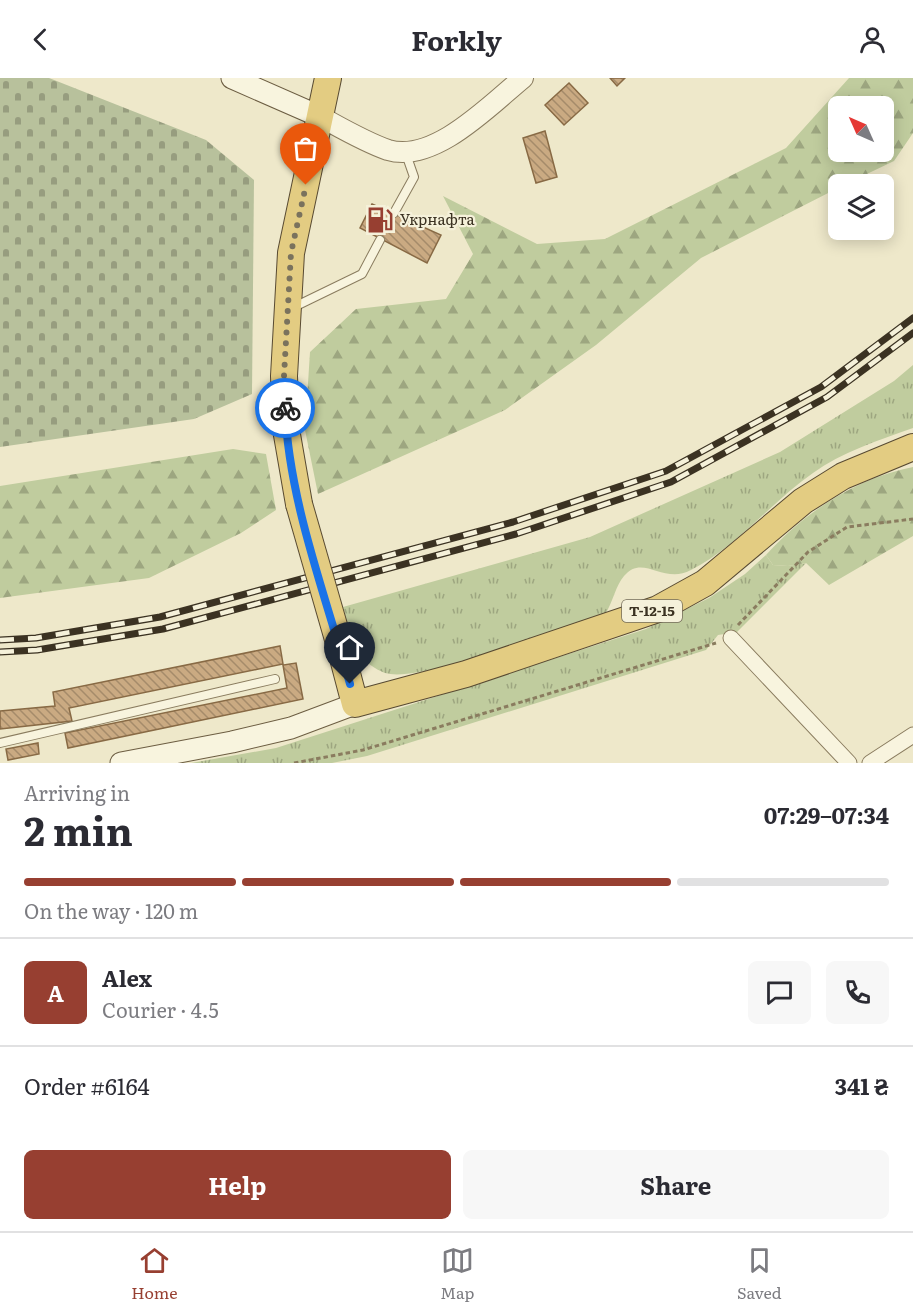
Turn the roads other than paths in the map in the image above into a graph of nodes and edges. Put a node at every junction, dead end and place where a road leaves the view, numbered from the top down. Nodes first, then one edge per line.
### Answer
1 (232, 78) edge
2 (328, 78) edge
3 (523, 78) edge
4 (321, 117) junction
5 (406, 152) junction
6 (394, 213) dead end
7 (380, 240) dead end
8 (288, 310) junction
9 (913, 447) edge
10 (730, 638) road end
11 (275, 679) dead end
12 (355, 704) junction
13 (913, 735) edge
14 (0, 743) edge
15 (121, 763) edge
16 (849, 763) edge
17 (870, 763) edge

1 - 4 main road
2 - 4 highway
3 - 5 street
4 - 5 street
4 - 8 highway
5 - 6 lane
7 - 8 lane
8 - 12 highway, bridge
9 - 12 highway, Т-12-15
10 - 16 street
11 - 14 lane
12 - 15 main road
13 - 17 street

